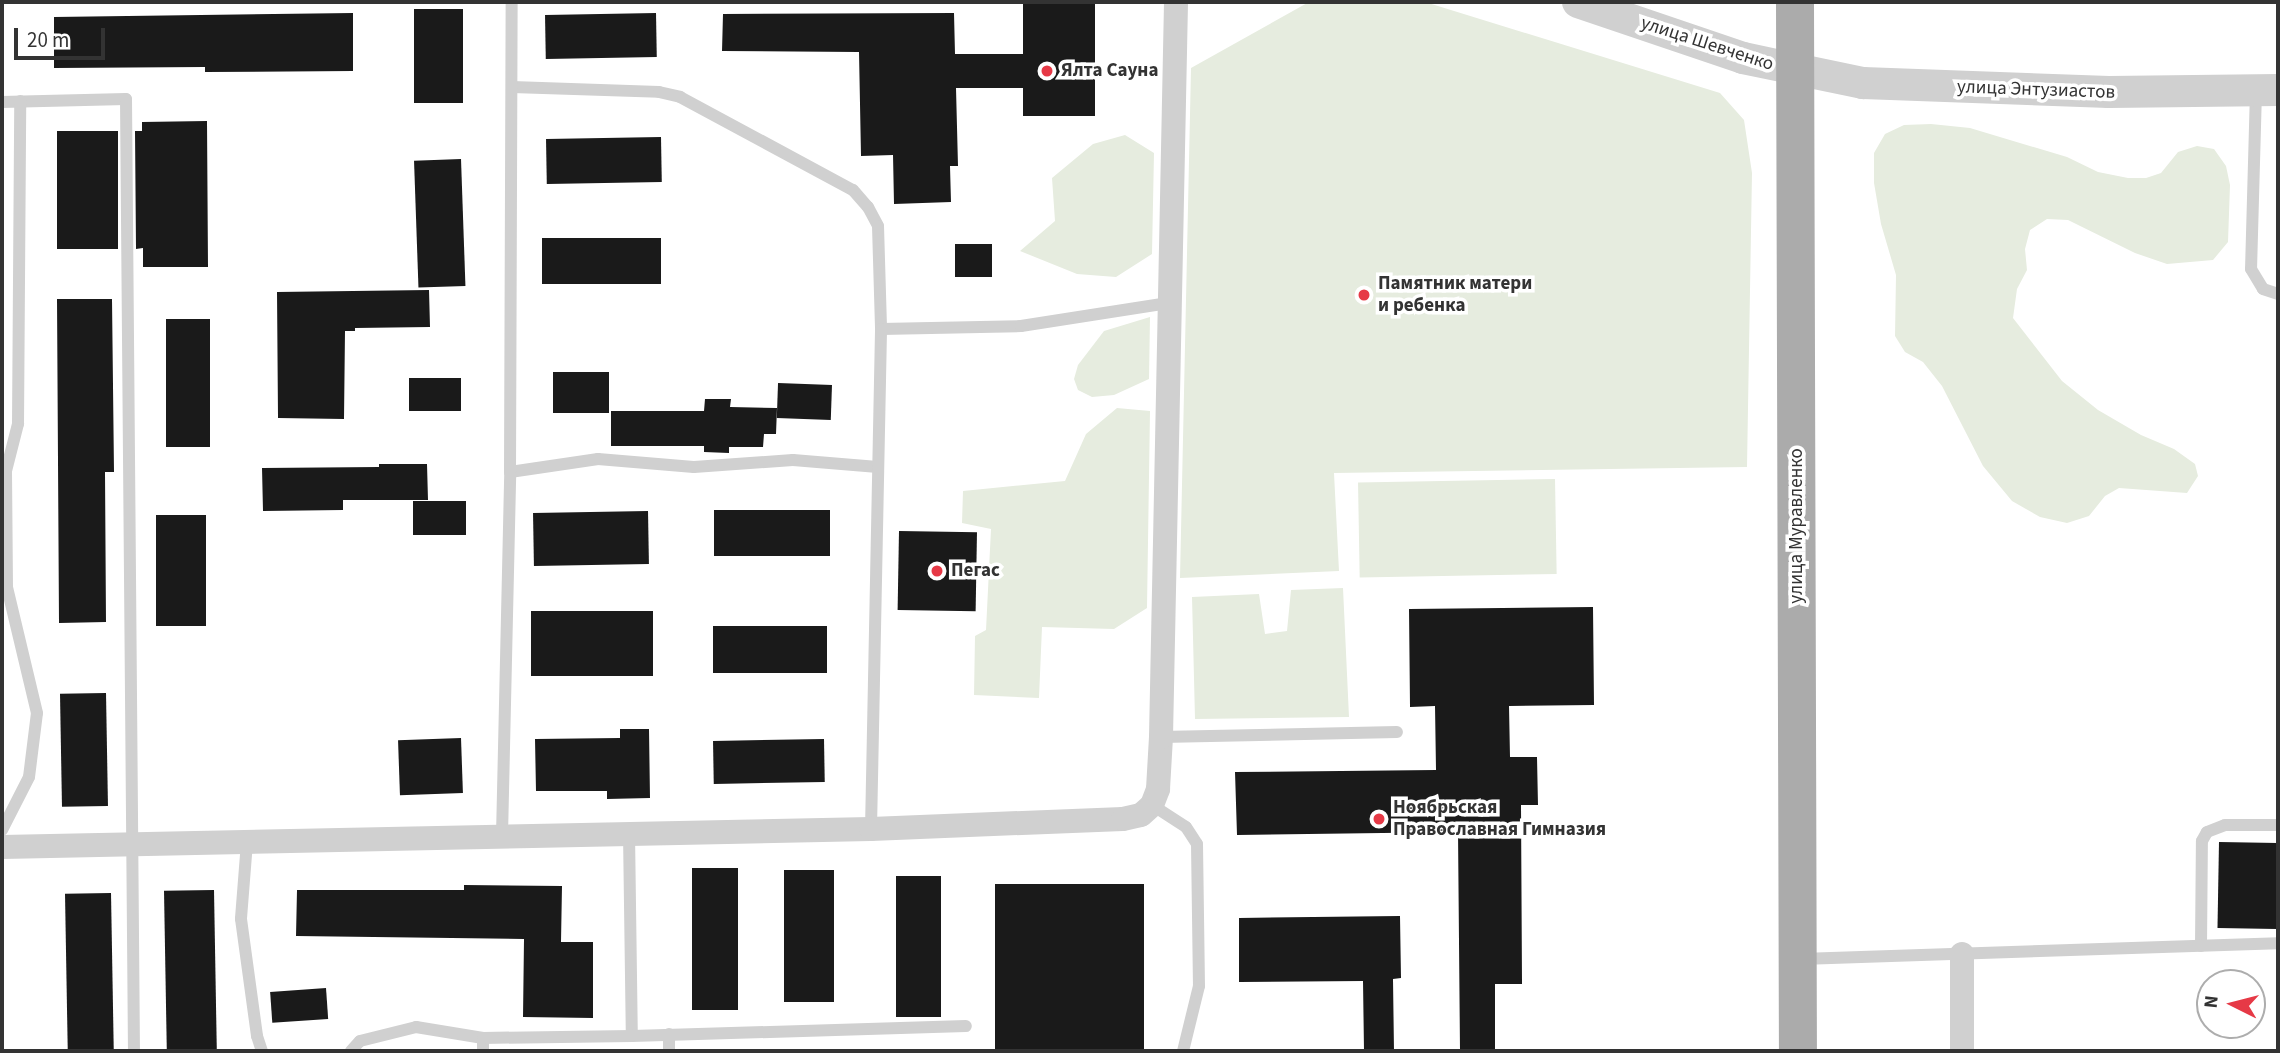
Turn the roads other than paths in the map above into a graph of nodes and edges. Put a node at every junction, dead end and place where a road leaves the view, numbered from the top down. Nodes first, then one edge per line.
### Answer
1 (512, 2) edge
2 (1176, 2) edge
3 (1578, 2) edge
4 (1795, 2) edge
5 (1796, 71) junction
6 (512, 88) junction
7 (2267, 90) edge
8 (20, 101) junction
9 (2, 102) edge
10 (2278, 294) edge
11 (1168, 303) junction
12 (881, 328) junction
13 (878, 467) junction
14 (510, 472) junction
15 (1397, 732) dead end
16 (1161, 737) junction
17 (1152, 805) junction
18 (2278, 825) edge
19 (871, 829) junction
20 (2, 830) edge
21 (629, 833) junction
22 (502, 836) junction
23 (247, 842) junction
24 (132, 844) junction
25 (2, 847) edge
26 (2278, 943) edge
27 (2201, 946) junction
28 (1962, 954) junction
29 (1798, 959) junction
30 (966, 1026) dead end
31 (669, 1034) junction
32 (632, 1035) junction
33 (483, 1038) junction
34 (134, 1051) edge
35 (262, 1051) edge
36 (351, 1051) edge
37 (483, 1051) edge
38 (669, 1051) edge
39 (1183, 1051) edge
40 (1798, 1051) edge
41 (1962, 1051) edge

1 - 6 lane
2 - 11 street
3 - 5 street, улица Шевченко
4 - 5 main road, улица Муравленко
5 - 7 street, улица Энтузиастов
5 - 29 main road, улица Муравленко
6 - 12 lane
6 - 14 lane
7 - 10 lane
8 - 9 lane
8 - 20 lane
8 - 24 lane
11 - 12 lane
11 - 16 street
12 - 13 lane
13 - 14 lane
13 - 19 lane
14 - 22 lane
15 - 16 lane
16 - 17 street
17 - 19 street
17 - 39 lane
18 - 27 lane
19 - 21 street
21 - 22 street
21 - 32 lane
22 - 23 street
23 - 24 street
23 - 35 lane
24 - 25 street
24 - 34 lane
26 - 27 lane
27 - 28 lane
28 - 29 lane
28 - 41 street
29 - 40 main road, улица Муравленко
30 - 31 lane
31 - 32 lane
31 - 38 lane
32 - 33 lane
33 - 36 lane
33 - 37 lane

